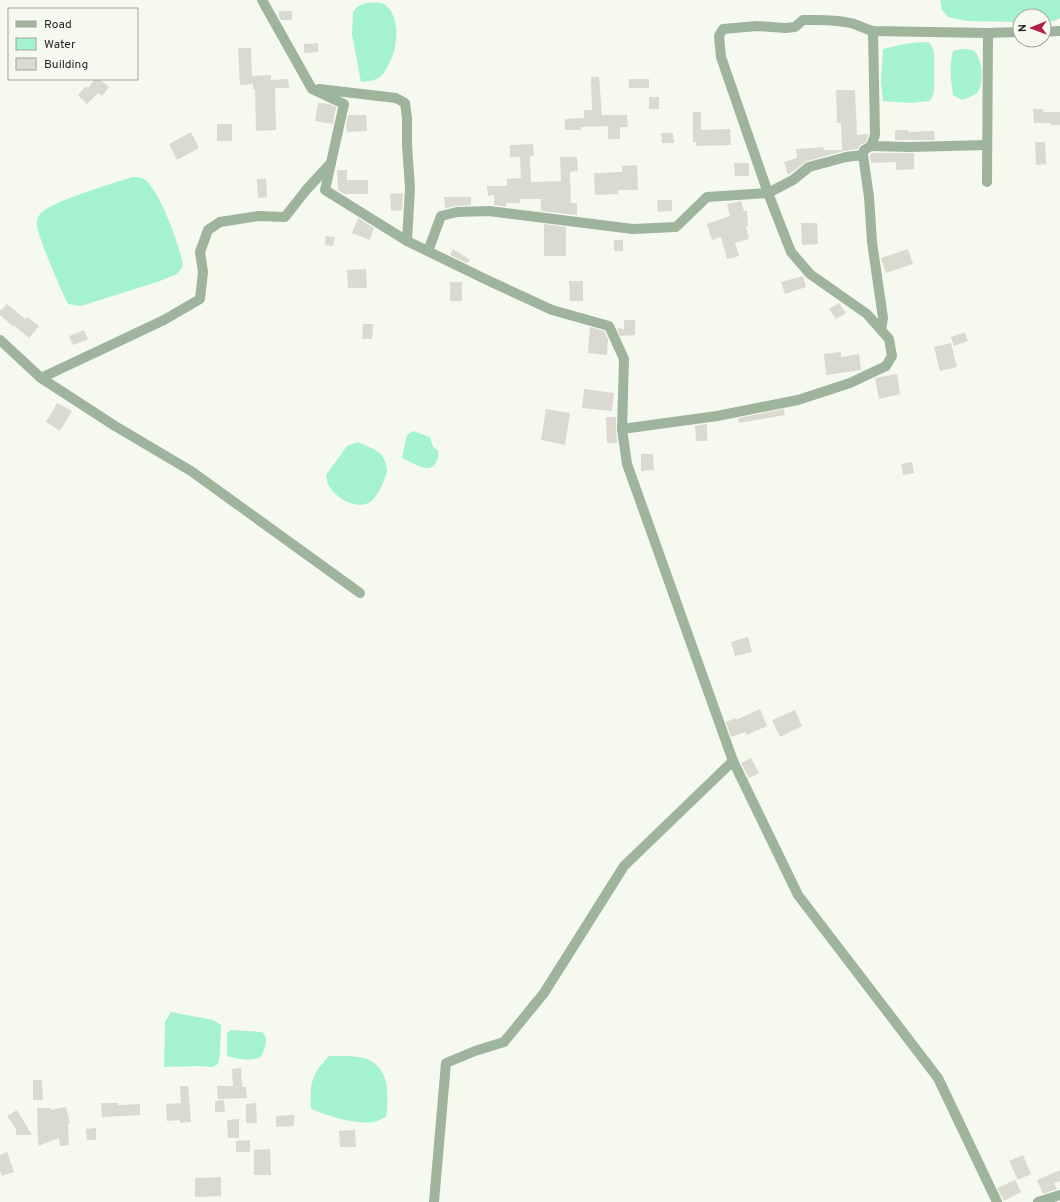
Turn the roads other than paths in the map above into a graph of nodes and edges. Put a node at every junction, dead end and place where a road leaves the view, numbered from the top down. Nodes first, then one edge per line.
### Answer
1 (262, 0) edge
2 (873, 31) junction
3 (1012, 32) edge
4 (988, 33) junction
5 (312, 89) junction
6 (987, 145) junction
7 (871, 146) junction
8 (863, 155) junction
9 (331, 162) junction
10 (987, 182) dead end
11 (768, 193) junction
12 (407, 241) junction
13 (428, 251) junction
14 (881, 329) junction
15 (0, 340) edge
16 (41, 378) junction
17 (622, 429) junction
18 (360, 593) dead end
19 (733, 761) junction
20 (1060, 1195) edge
21 (434, 1202) edge
22 (997, 1202) edge
23 (1038, 1202) edge

1 - 5 street
2 - 4 street
2 - 7 street
2 - 11 street
3 - 4 street
4 - 6 street
5 - 9 street
5 - 12 street
6 - 7 street
6 - 10 street
7 - 8 street
8 - 11 street
8 - 14 street
9 - 12 street
9 - 16 street
11 - 13 street
11 - 14 street
12 - 13 street
13 - 17 street
14 - 17 street
15 - 16 street
16 - 18 street
17 - 19 street
19 - 21 street
19 - 22 street
20 - 23 street

